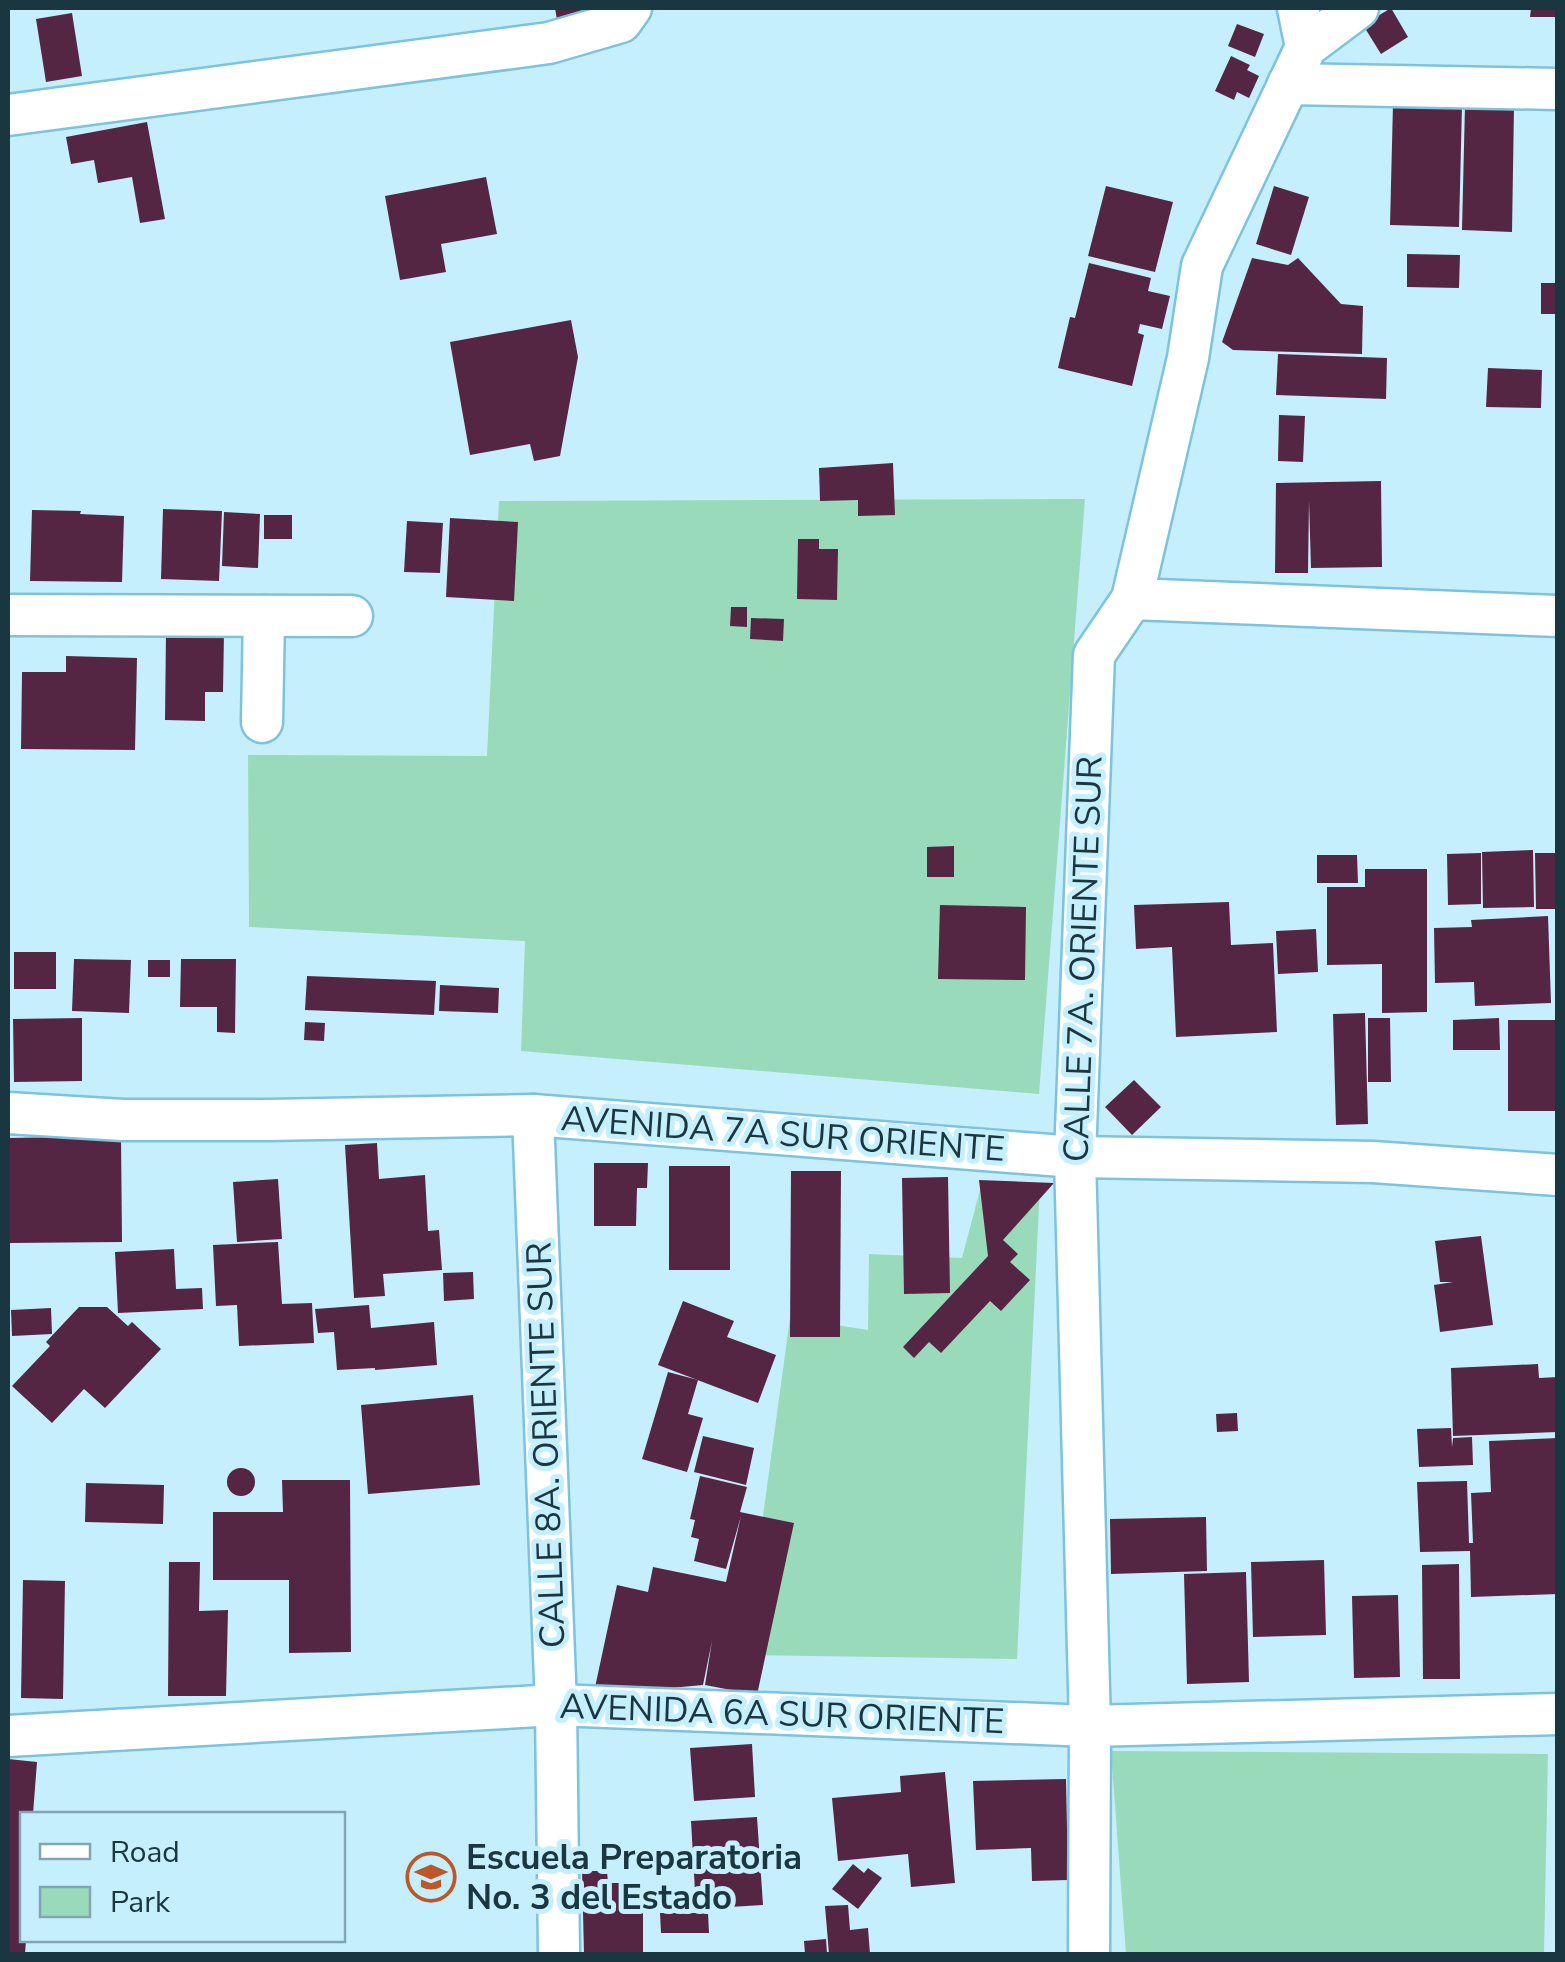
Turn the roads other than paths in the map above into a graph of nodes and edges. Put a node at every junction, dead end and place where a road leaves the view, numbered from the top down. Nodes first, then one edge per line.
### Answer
1 (630, 8) edge
2 (1298, 8) edge
3 (1358, 8) edge
4 (1306, 47) junction
5 (1288, 84) junction
6 (1558, 89) edge
7 (8, 115) edge
8 (1132, 598) junction
9 (8, 615) edge
10 (264, 616) junction
11 (352, 616) dead end
12 (1558, 616) edge
13 (262, 722) dead end
14 (8, 1113) edge
15 (533, 1115) junction
16 (1075, 1157) junction
17 (1558, 1174) edge
18 (556, 1705) junction
19 (1558, 1714) edge
20 (1090, 1726) junction
21 (8, 1736) edge
22 (559, 1954) edge
23 (1088, 1954) edge

1 - 7 street
2 - 4 street
3 - 4 street
4 - 5 street, CALLE 7A. ORIENTE SUR
5 - 6 street
5 - 8 street, CALLE 7A. ORIENTE SUR
8 - 12 street
8 - 16 street, CALLE 7A. ORIENTE SUR
9 - 10 street
10 - 11 street
10 - 13 street
14 - 15 street, AVENIDA 7A SUR ORIENTE
15 - 16 street, AVENIDA 7A SUR ORIENTE
15 - 18 street, CALLE 8A. ORIENTE SUR
16 - 17 street, AVENIDA 7A SUR ORIENTE
16 - 20 street, CALLE 7A. ORIENTE SUR
18 - 20 street, AVENIDA 6A SUR ORIENTE
18 - 21 street, AVENIDA 6A SUR ORIENTE
18 - 22 street, CALLE 8A. ORIENTE SUR
19 - 20 street, AVENIDA 6A SUR ORIENTE
20 - 23 street, CALLE 7A. ORIENTE SUR

